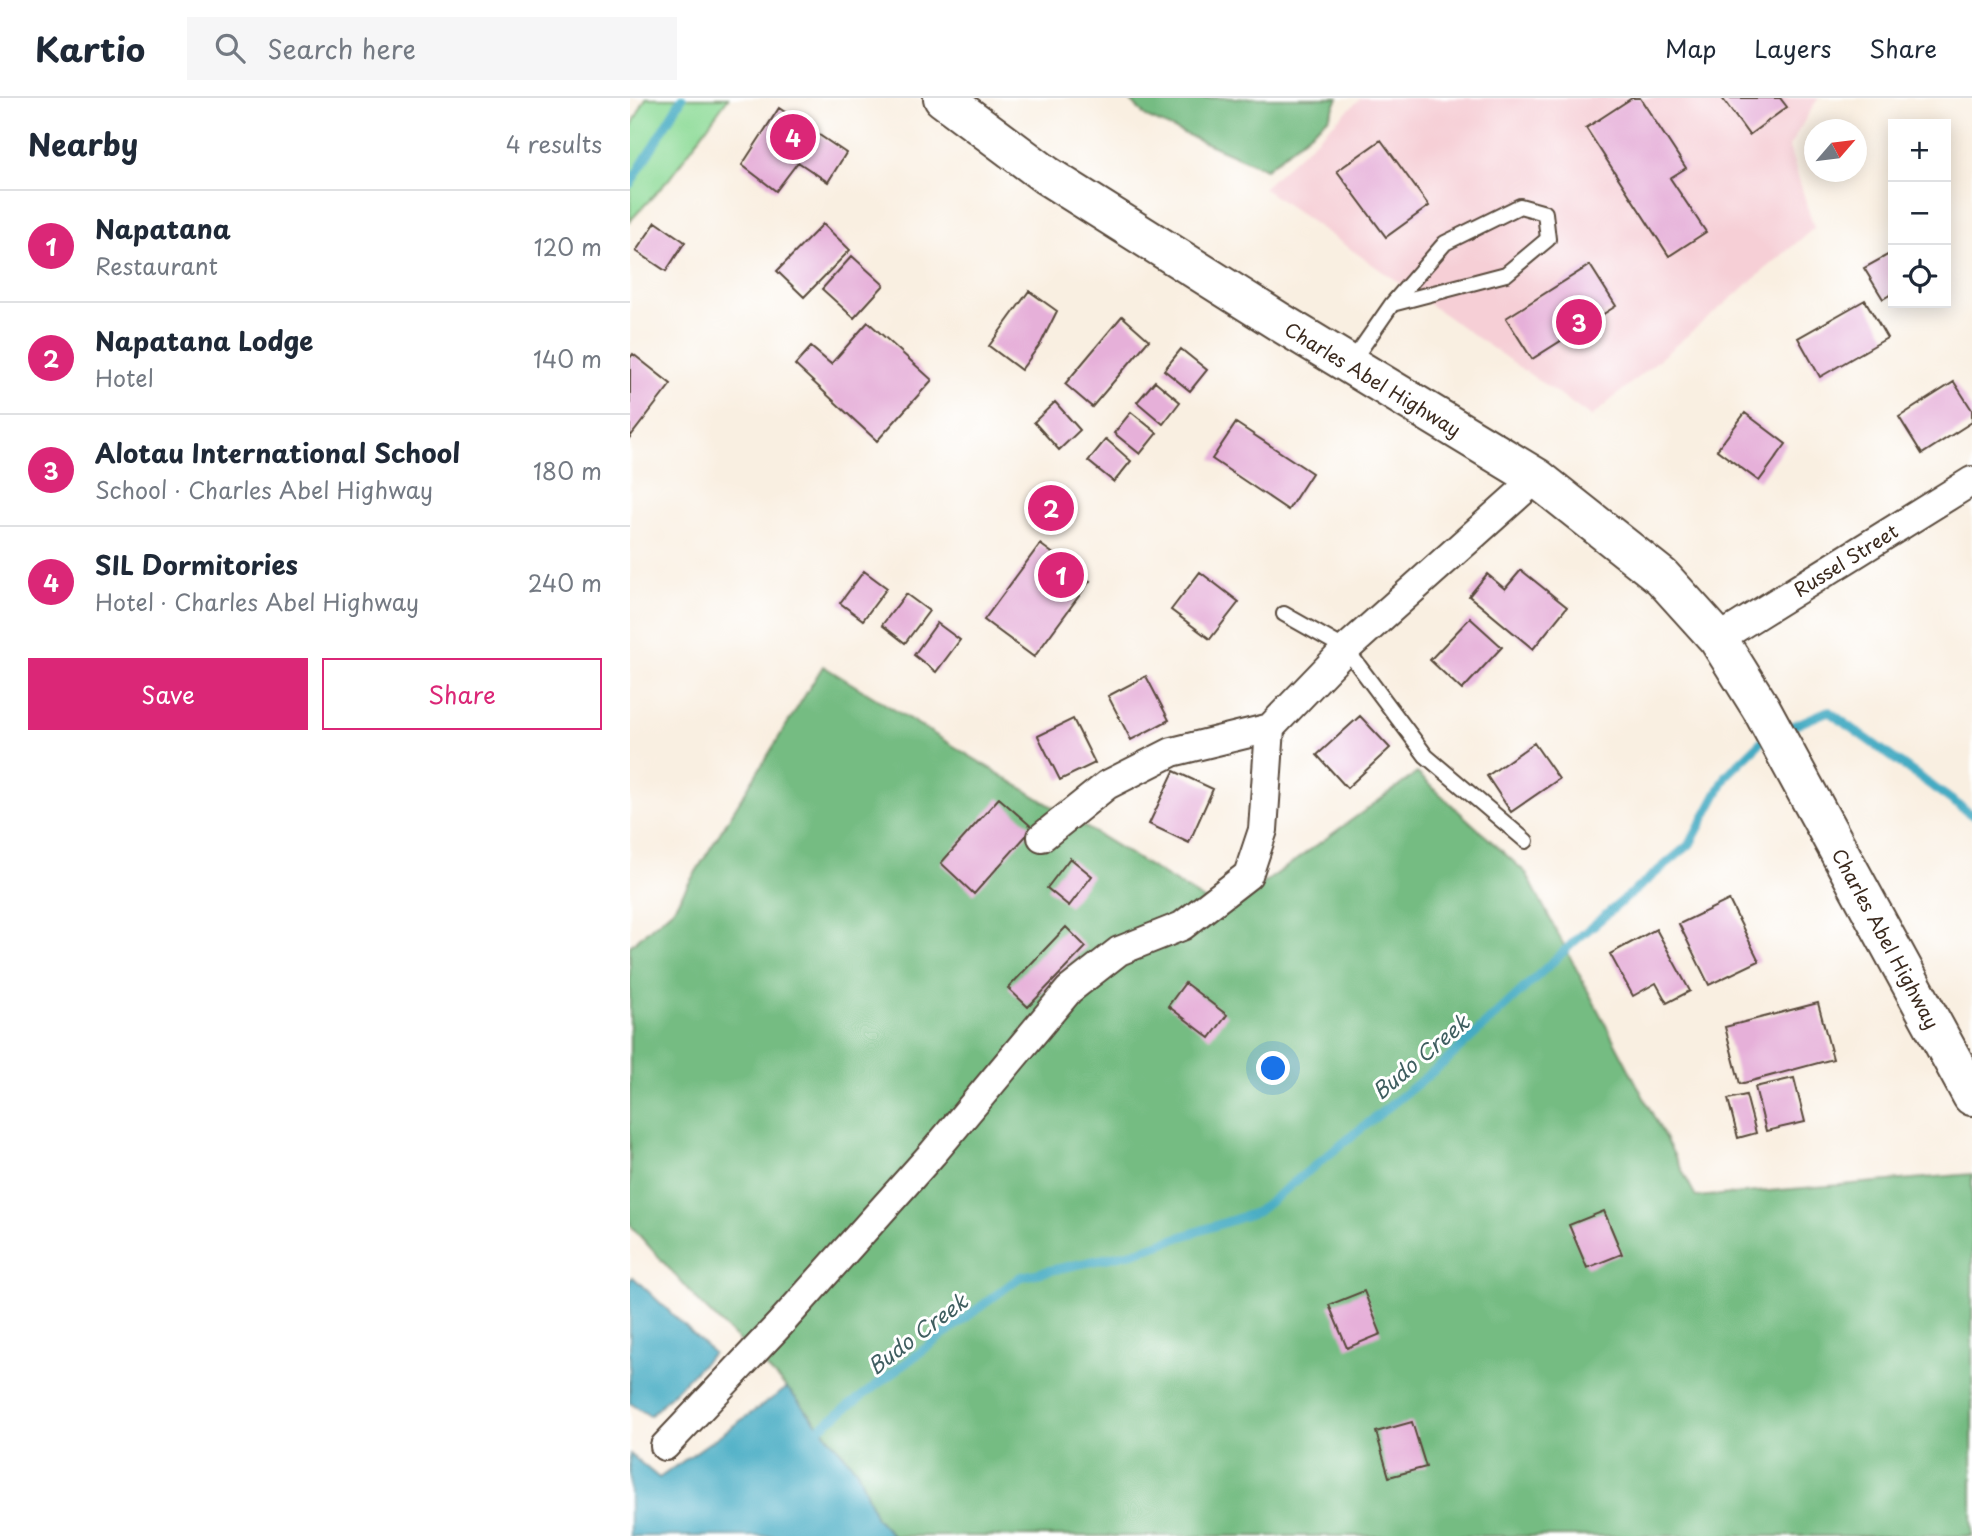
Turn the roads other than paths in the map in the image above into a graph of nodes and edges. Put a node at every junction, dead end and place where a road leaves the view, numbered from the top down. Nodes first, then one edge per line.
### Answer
1 (943, 98) edge
2 (1392, 304) junction
3 (1350, 364) junction
4 (1537, 478) junction
5 (1972, 481) edge
6 (1284, 614) dead end
7 (1718, 639) junction
8 (1346, 649) junction
9 (1270, 728) junction
10 (1042, 838) dead end
11 (1526, 841) dead end
12 (1972, 1096) edge
13 (665, 1447) dead end

1 - 3 main road, Charles Abel Highway
2 - 2 lane
2 - 3 lane
3 - 4 main road, Charles Abel Highway
4 - 7 main road, Charles Abel Highway
4 - 8 street
5 - 7 street, Russel Street
6 - 8 lane
7 - 12 main road, Charles Abel Highway
8 - 9 street
8 - 11 lane
9 - 10 street
9 - 13 street

